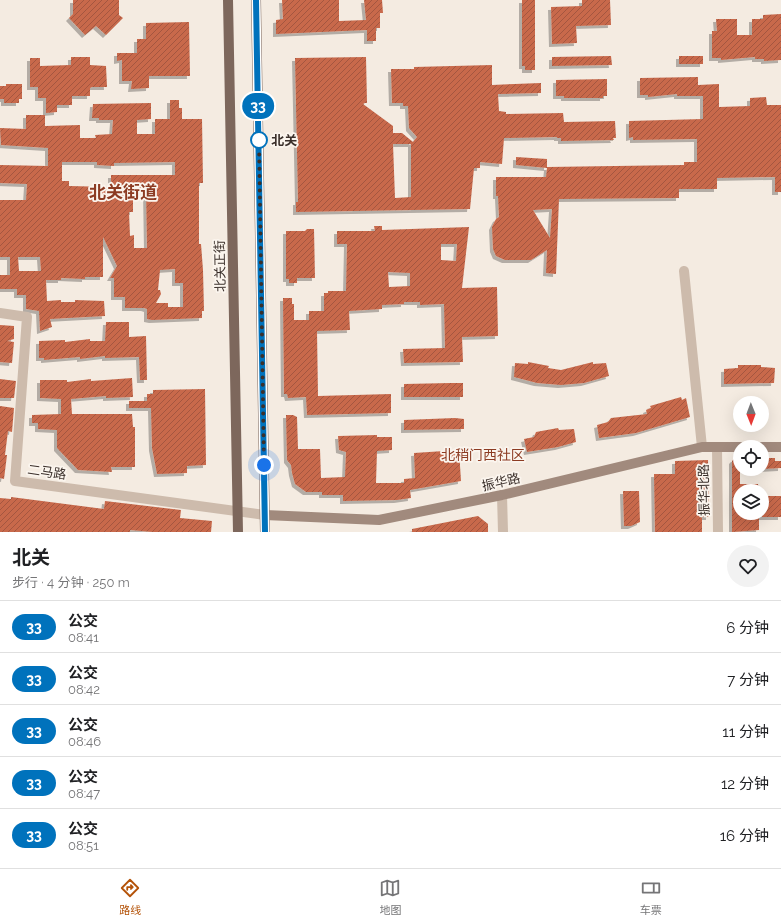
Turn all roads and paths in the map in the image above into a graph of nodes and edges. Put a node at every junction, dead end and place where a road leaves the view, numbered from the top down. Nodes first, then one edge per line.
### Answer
1 (228, 0) edge
2 (256, 0) edge
3 (684, 271) dead end
4 (0, 313) edge
5 (702, 447) junction
6 (733, 447) edge
7 (769, 447) edge
8 (781, 447) edge
9 (717, 448) junction
10 (502, 495) junction
11 (238, 512) junction
12 (265, 515) junction
13 (238, 532) edge
14 (265, 532) edge
15 (503, 532) edge
16 (718, 532) edge

1 - 11 main road, 北关正街
2 - 12 main road
3 - 5 street
4 - 11 street, 二马路
5 - 9 street, 振华路
5 - 10 street, 振华路
6 - 9 street, 振华路
7 - 8 street
9 - 16 street, 振华北路
10 - 12 street, 振华路
10 - 15 street
11 - 12 street, 二马路
11 - 13 main road, 北关正街
12 - 14 main road

